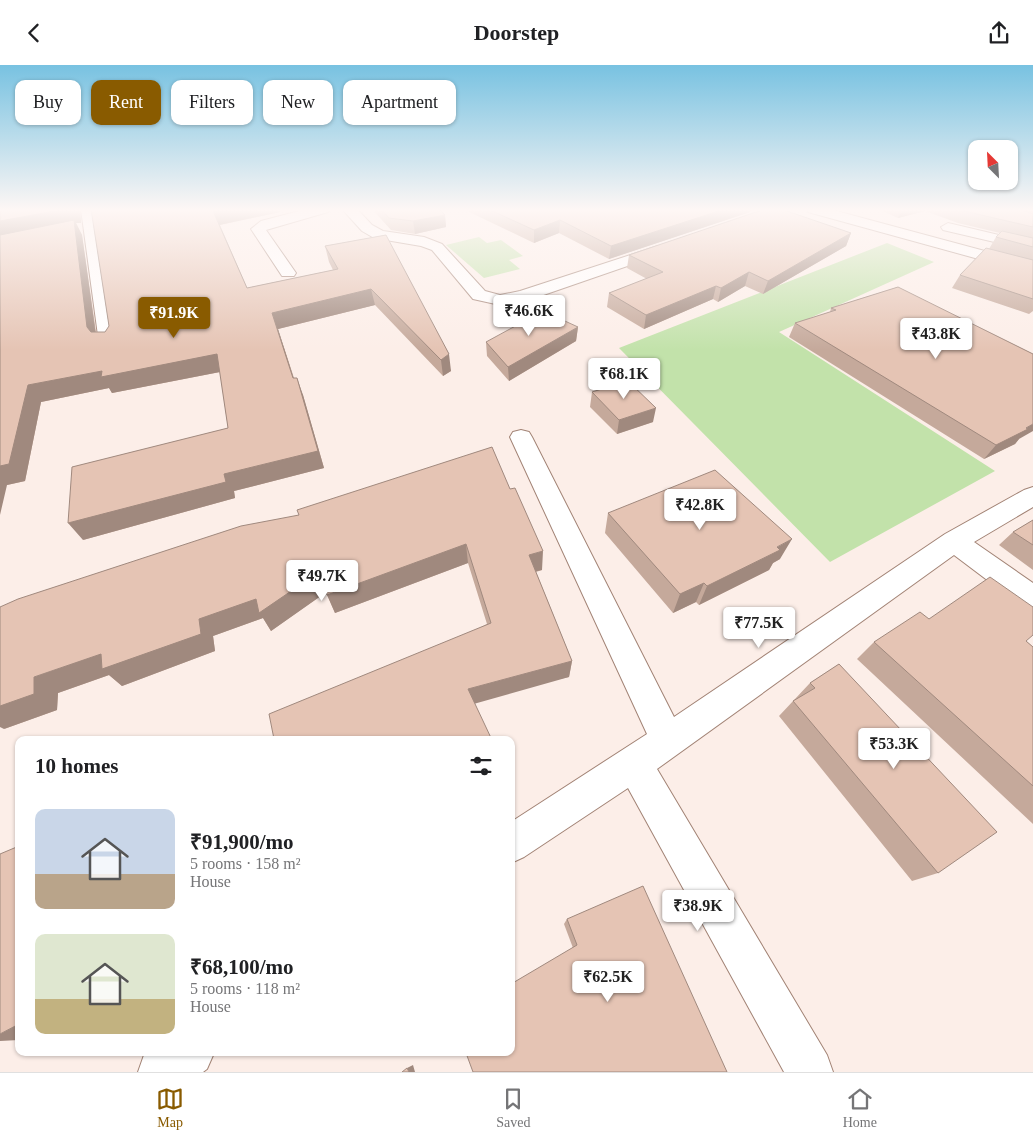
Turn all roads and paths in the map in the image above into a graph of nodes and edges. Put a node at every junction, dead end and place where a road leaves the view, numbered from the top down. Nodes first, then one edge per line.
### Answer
1 (95, 256) edge
2 (276, 256) edge
3 (445, 256) edge
4 (642, 256) edge
5 (983, 256) edge
6 (1008, 256) edge
7 (998, 260) junction
8 (1033, 269) edge
9 (288, 273) dead end
10 (108, 343) edge
11 (521, 437) dead end
12 (1033, 496) edge
13 (954, 541) junction
14 (1033, 599) edge
15 (668, 741) junction
16 (634, 764) junction
17 (515, 841) edge
18 (186, 1056) edge
19 (161, 1072) edge
20 (810, 1072) edge

1 - 10 street
2 - 9 street
3 - 4 street
5 - 7 street
6 - 7 street
7 - 8 street
11 - 15 street
12 - 13 street
13 - 14 street
13 - 15 street
15 - 16 street
16 - 17 street
16 - 20 street
18 - 19 street

